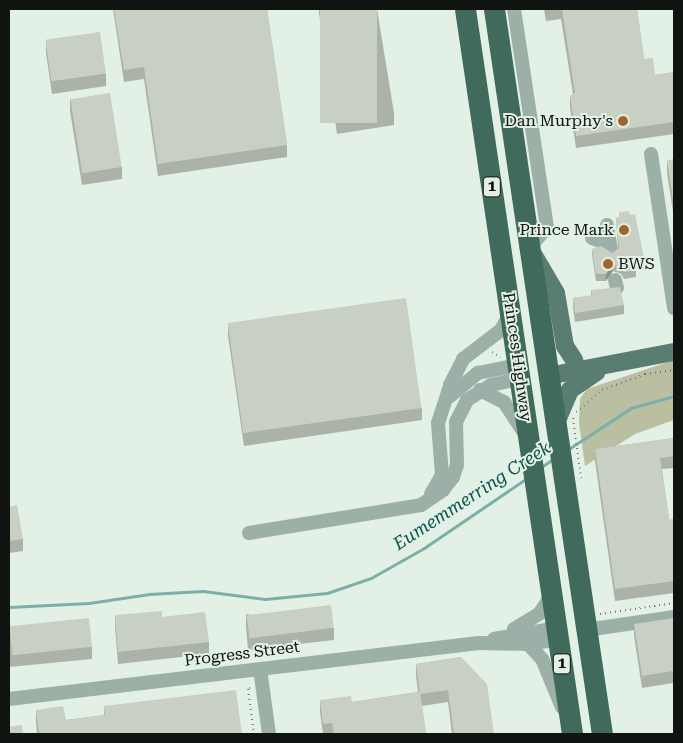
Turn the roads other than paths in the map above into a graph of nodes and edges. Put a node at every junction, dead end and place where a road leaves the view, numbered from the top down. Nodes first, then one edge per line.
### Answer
1 (465, 9) edge
2 (494, 9) edge
3 (514, 9) edge
4 (651, 154) dead end
5 (607, 224) dead end
6 (592, 238) dead end
7 (530, 248) junction
8 (674, 308) edge
9 (510, 312) junction
10 (674, 352) edge
11 (574, 360) junction
12 (616, 362) junction
13 (514, 368) junction
14 (548, 369) junction
15 (480, 390) junction
16 (441, 408) junction
17 (562, 425) junction
18 (530, 448) junction
19 (402, 510) junction
20 (249, 533) dead end
21 (552, 595) junction
22 (674, 617) edge
23 (586, 630) junction
24 (558, 633) junction
25 (498, 638) junction
26 (479, 643) junction
27 (528, 644) junction
28 (260, 669) junction
29 (9, 699) edge
30 (572, 732) edge
31 (269, 734) edge
32 (602, 734) edge

1 - 9 highway, Princes Highway / 1
2 - 7 highway, Princes Highway / 1
3 - 7 street
4 - 8 street
5 - 6 street
7 - 11 main road
7 - 14 highway, Princes Highway / 1
9 - 13 highway, Princes Highway / 1
9 - 16 street
10 - 12 main road
11 - 12 main road
11 - 14 main road
12 - 14 main road
12 - 17 main road
13 - 14 highway
13 - 15 street
13 - 16 street
13 - 18 highway, Princes Highway / 1
14 - 17 highway, Princes Highway / 1
15 - 18 street
15 - 19 street
16 - 19 street
17 - 23 highway, Princes Highway / 1
18 - 21 highway, Princes Highway / 1
19 - 20 street
21 - 24 highway, Princes Highway / 1
21 - 25 street
22 - 23 street
23 - 24 highway
23 - 32 highway, Princes Highway / 1
24 - 25 street, Progress Street
24 - 27 street, Progress Street
24 - 30 highway, Princes Highway / 1
25 - 26 street, Progress Street
26 - 27 street, Progress Street
26 - 28 street, Progress Street
27 - 30 street
28 - 29 street, Progress Street
28 - 31 street

